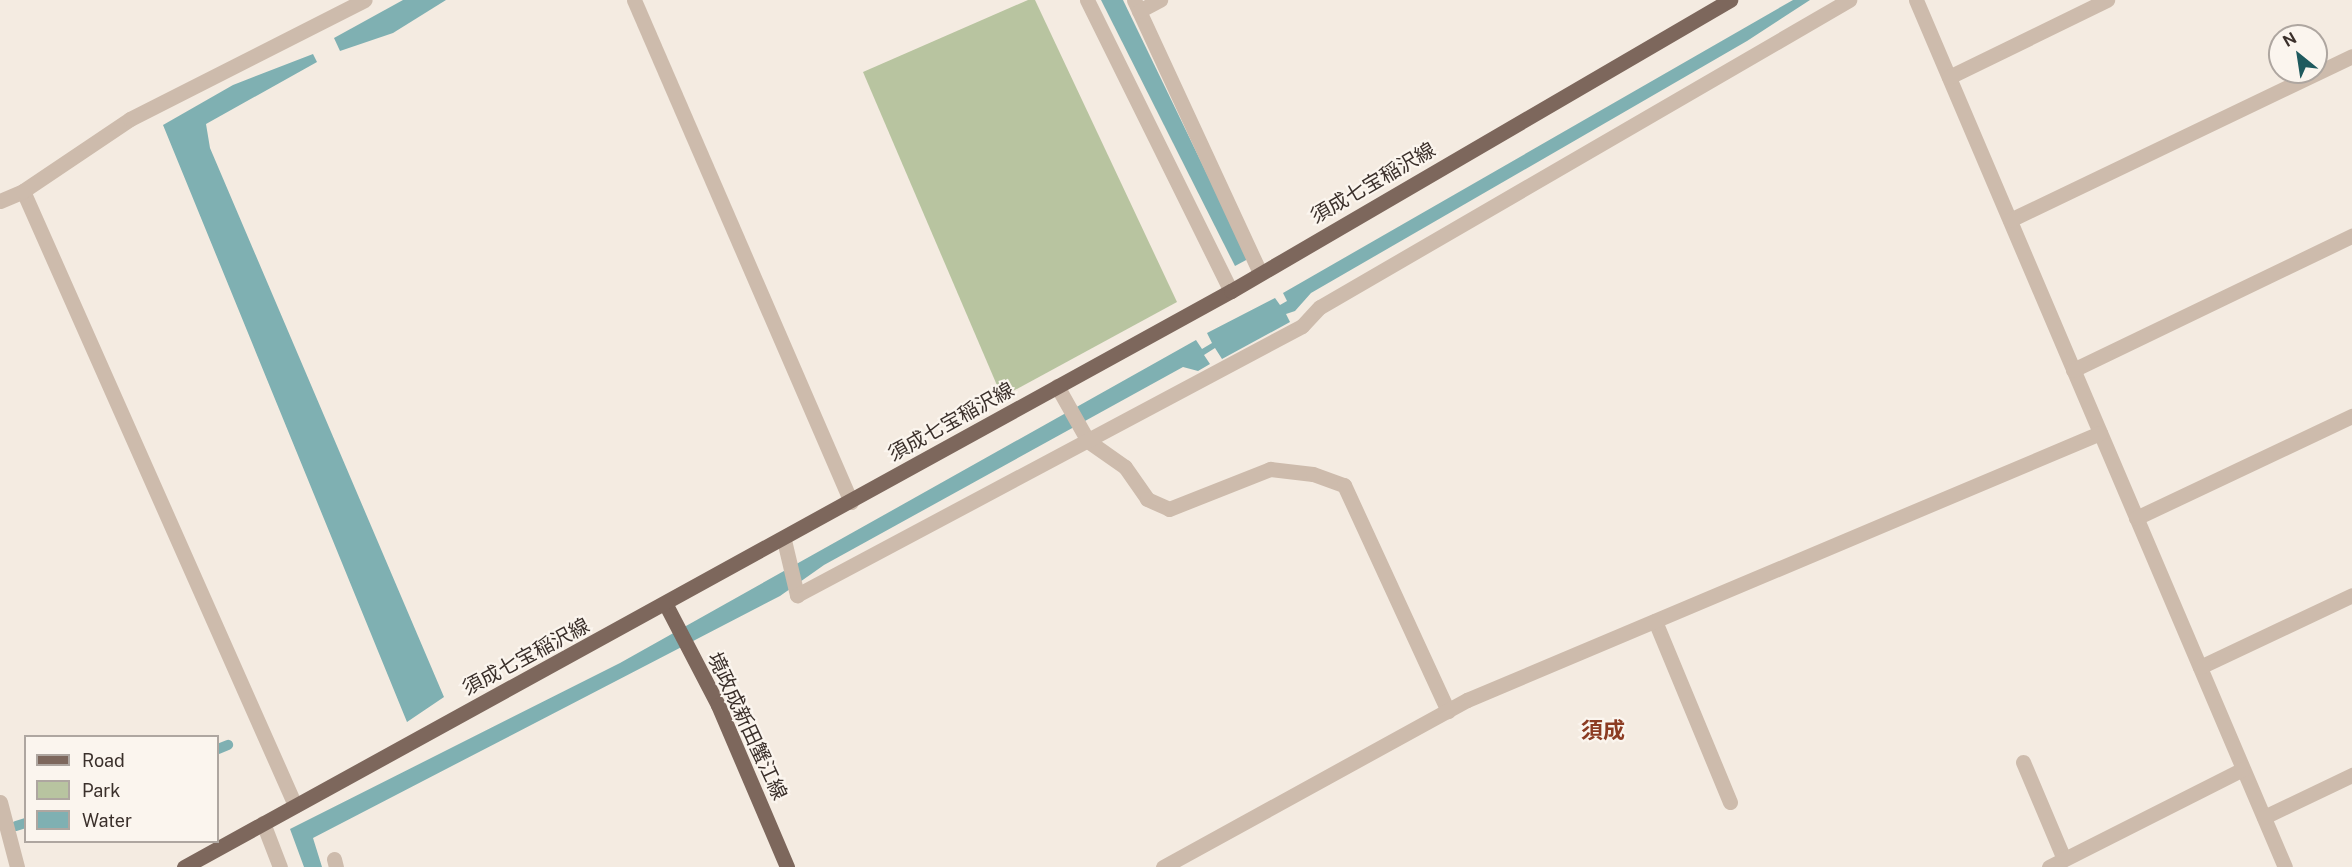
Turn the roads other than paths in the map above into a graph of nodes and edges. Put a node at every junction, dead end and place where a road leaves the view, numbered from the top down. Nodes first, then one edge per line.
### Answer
1 (365, 0) edge
2 (634, 0) edge
3 (1087, 0) edge
4 (1160, 0) edge
5 (1730, 0) edge
6 (1849, 0) edge
7 (1916, 0) edge
8 (2107, 0) edge
9 (1137, 6) edge
10 (2352, 56) edge
11 (1949, 77) junction
12 (23, 191) junction
13 (0, 201) edge
14 (2010, 220) junction
15 (2352, 236) edge
16 (1260, 273) junction
17 (1231, 291) junction
18 (2073, 370) junction
19 (1057, 386) junction
20 (2352, 416) edge
21 (2100, 433) junction
22 (1087, 439) junction
23 (851, 502) junction
24 (2136, 518) junction
25 (784, 540) junction
26 (2352, 595) edge
27 (666, 605) junction
28 (1655, 621) junction
29 (2200, 667) junction
30 (1448, 711) junction
31 (2023, 762) dead end
32 (2243, 769) junction
33 (2352, 775) edge
34 (0, 802) edge
35 (1730, 802) dead end
36 (295, 805) junction
37 (2264, 817) junction
38 (263, 823) junction
39 (2064, 860) junction
40 (17, 867) edge
41 (184, 867) edge
42 (280, 867) edge
43 (787, 867) edge
44 (1163, 867) edge
45 (2049, 867) edge
46 (2285, 867) edge

1 - 12 street
2 - 23 street
3 - 17 street
4 - 9 street
5 - 16 main road, 須成七宝稲沢線
6 - 22 street
7 - 11 street
8 - 11 street
9 - 16 street
10 - 14 street
11 - 14 street
12 - 13 street
12 - 36 street
14 - 18 street
15 - 18 street
16 - 17 main road, 須成七宝稲沢線
17 - 19 main road, 須成七宝稲沢線
18 - 21 street
19 - 22 street
19 - 23 main road, 須成七宝稲沢線
20 - 24 street
21 - 24 street
21 - 28 street
22 - 25 street
22 - 30 street
23 - 25 main road, 須成七宝稲沢線
24 - 29 street
25 - 27 main road, 須成七宝稲沢線
26 - 29 street
27 - 36 main road, 須成七宝稲沢線
27 - 43 main road, 境政成新田蟹江線
28 - 30 street
28 - 35 street
29 - 32 street
30 - 44 street
31 - 39 street
32 - 37 street
32 - 39 street
33 - 37 street
34 - 40 street
36 - 38 main road, 須成七宝稲沢線
37 - 46 street
38 - 41 main road, 須成七宝稲沢線
38 - 42 street
39 - 45 street

